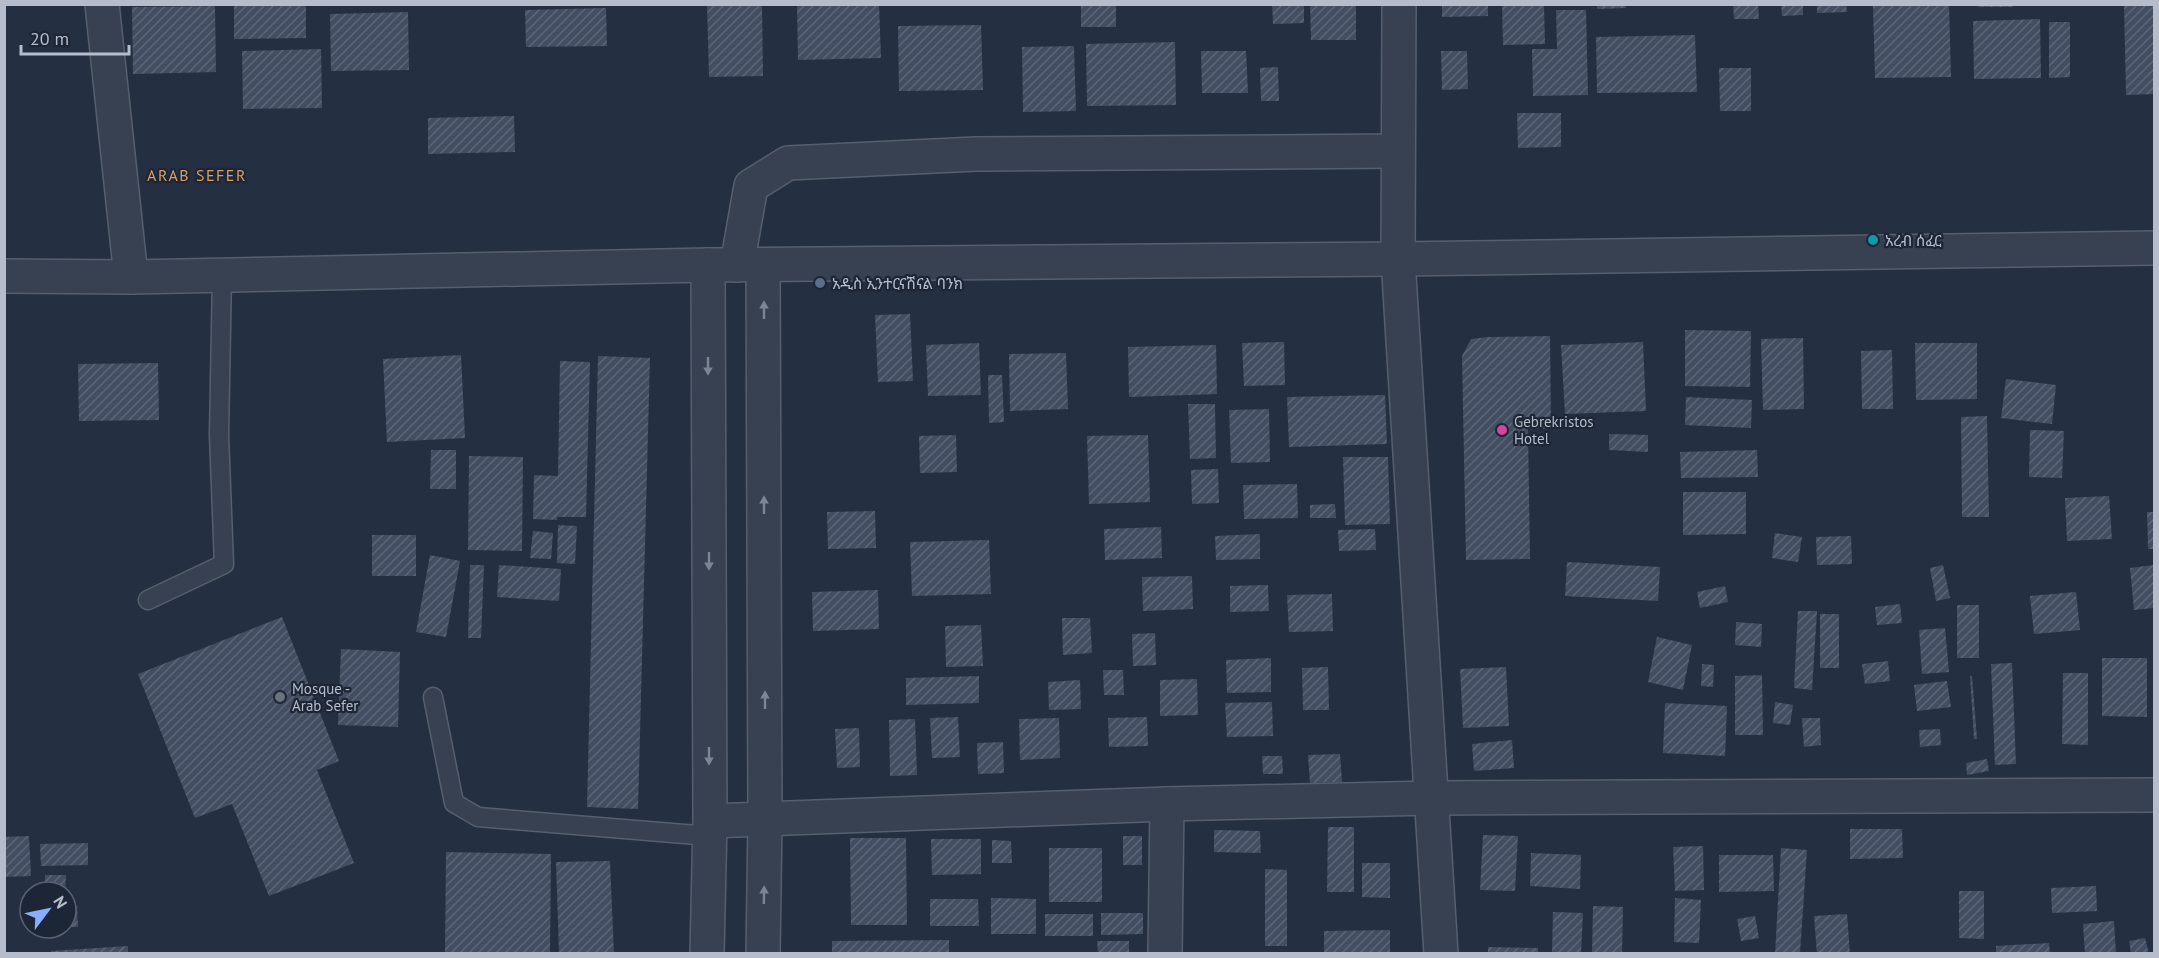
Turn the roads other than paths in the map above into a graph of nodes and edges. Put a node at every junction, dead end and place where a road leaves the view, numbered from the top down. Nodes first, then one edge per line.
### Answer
1 (102, 4) edge
2 (1399, 4) edge
3 (1398, 151) junction
4 (2154, 248) edge
5 (1398, 259) junction
6 (736, 265) junction
7 (222, 274) junction
8 (4, 276) edge
9 (131, 277) junction
10 (148, 600) dead end
11 (434, 697) dead end
12 (2154, 795) edge
13 (1431, 798) junction
14 (1167, 804) junction
15 (765, 818) junction
16 (709, 829) junction
17 (707, 954) edge
18 (763, 954) edge
19 (1165, 954) edge
20 (1441, 954) edge

1 - 9 street
2 - 3 street
3 - 5 street
3 - 6 street
4 - 5 street
5 - 6 street
5 - 13 street
6 - 7 street
15 -> 6 street
6 -> 16 street
7 - 9 street
7 - 10 lane
8 - 9 street
11 - 16 lane
12 - 13 street
13 - 14 street
13 - 20 street
14 - 15 street
14 - 19 street
15 - 16 street
18 -> 15 street
16 - 17 street

